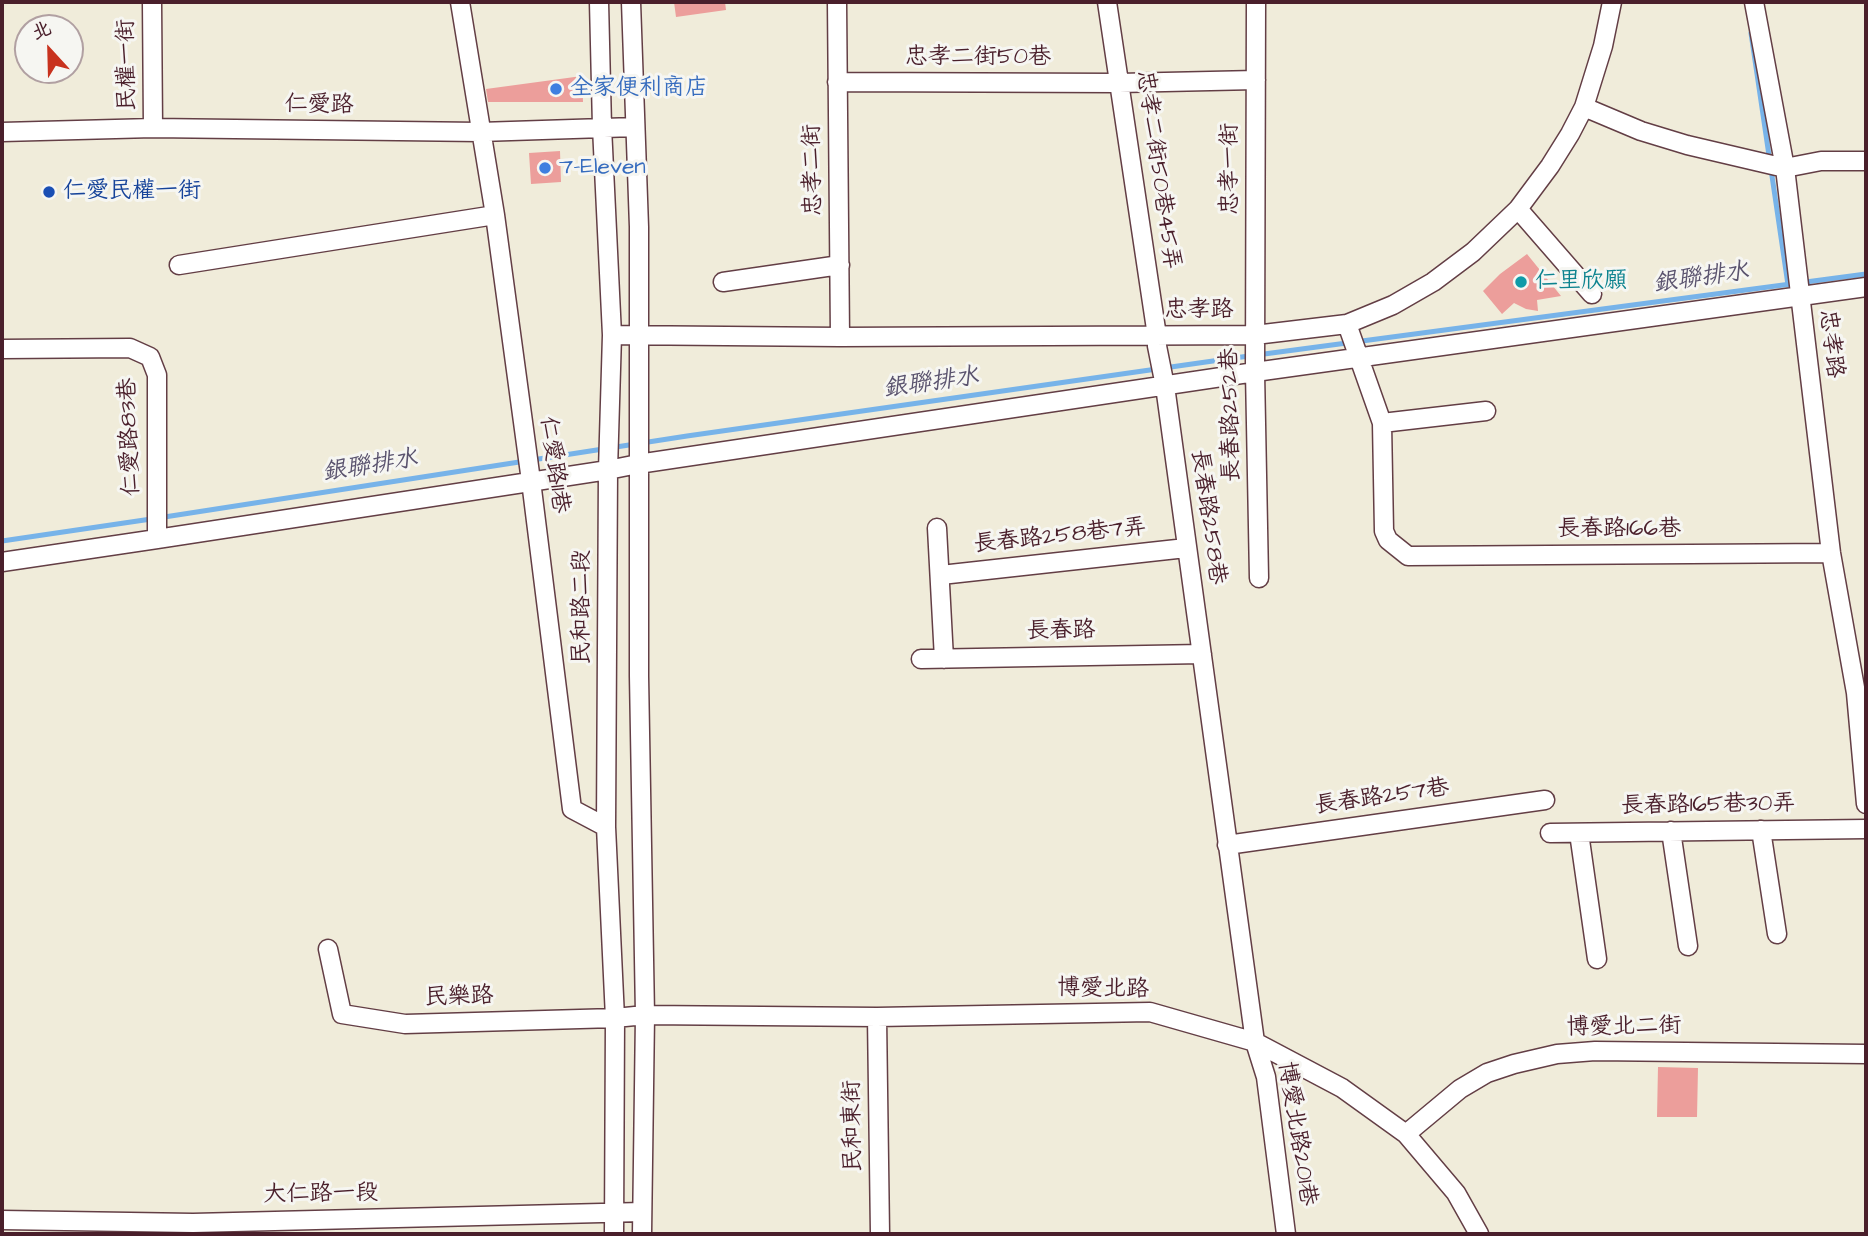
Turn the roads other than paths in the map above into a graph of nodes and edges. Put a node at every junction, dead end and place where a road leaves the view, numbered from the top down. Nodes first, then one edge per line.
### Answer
1 (152, 2) edge
2 (460, 2) edge
3 (600, 2) edge
4 (631, 2) edge
5 (837, 2) edge
6 (1107, 2) edge
7 (1256, 2) edge
8 (1612, 2) edge
9 (1754, 2) edge
10 (1256, 80) junction
11 (837, 82) junction
12 (1119, 83) junction
13 (1584, 107) junction
14 (602, 127) junction
15 (635, 127) junction
16 (153, 128) junction
17 (2, 132) edge
18 (480, 132) junction
19 (1866, 162) edge
20 (1785, 168) junction
21 (1518, 209) junction
22 (495, 215) junction
23 (179, 265) dead end
24 (839, 265) junction
25 (723, 282) dead end
26 (1866, 287) edge
27 (1592, 294) dead end
28 (1800, 298) junction
29 (1347, 324) junction
30 (612, 335) junction
31 (639, 335) junction
32 (1255, 335) junction
33 (1157, 336) junction
34 (840, 337) junction
35 (2, 349) edge
36 (1360, 358) junction
37 (1255, 372) junction
38 (1165, 386) junction
39 (1486, 411) dead end
40 (1382, 423) junction
41 (638, 464) junction
42 (608, 470) junction
43 (531, 481) junction
44 (937, 528) dead end
45 (157, 534) junction
46 (1186, 548) junction
47 (1831, 553) junction
48 (2, 562) edge
49 (941, 575) junction
50 (1259, 578) dead end
51 (1202, 654) junction
52 (921, 659) dead end
53 (944, 659) junction
54 (607, 674) junction
55 (639, 676) junction
56 (1861, 693) edge
57 (1545, 800) dead end
58 (1866, 804) edge
59 (606, 827) junction
60 (1866, 829) edge
61 (1761, 830) junction
62 (1671, 831) junction
63 (1550, 833) dead end
64 (1579, 833) junction
65 (1227, 845) junction
66 (1777, 934) dead end
67 (1688, 946) dead end
68 (328, 949) dead end
69 (1597, 959) dead end
70 (645, 1015) junction
71 (877, 1017) junction
72 (615, 1018) junction
73 (1255, 1042) junction
74 (1866, 1054) edge
75 (1406, 1133) junction
76 (642, 1212) junction
77 (613, 1213) junction
78 (2, 1220) edge
79 (193, 1228) edge
80 (614, 1234) edge
81 (642, 1234) edge
82 (880, 1234) edge
83 (1286, 1234) edge
84 (1479, 1234) edge

1 - 16 street, 民權一街
2 - 18 street, 仁愛路11巷
3 - 14 street, 民和路二段
4 - 15 street
5 - 11 street, 忠孝二街
6 - 12 street, 忠孝二街50巷45弄
7 - 10 street, 忠孝一街
8 - 13 street, 忠孝路
9 - 20 street, 忠孝路
10 - 12 street, 忠孝二街50巷
10 - 32 street, 忠孝一街
11 - 12 street, 忠孝二街50巷
11 - 24 street, 忠孝二街
12 - 33 street, 忠孝二街50巷45弄
13 - 20 street
13 - 21 street, 忠孝路
14 - 15 street, 仁愛路
14 - 18 street, 仁愛路
14 - 30 street, 民和路二段
15 - 31 street
16 - 17 street, 仁愛路
16 - 18 street, 仁愛路
18 - 22 street, 仁愛路11巷
19 - 20 street
20 - 28 street, 忠孝路
21 - 27 street
21 - 29 street, 忠孝路
22 - 23 street
22 - 43 street, 仁愛路11巷
24 - 25 street
24 - 34 street, 忠孝二街
26 - 28 street
28 - 36 street
28 - 47 street, 忠孝路
29 - 32 street, 忠孝路
29 - 36 street
30 - 31 street, 忠孝路
30 - 42 street, 民和路二段
31 - 34 street, 忠孝路
31 - 41 street
32 - 33 street, 忠孝路
32 - 37 street, 長春路252巷
33 - 34 street, 忠孝路
33 - 38 street, 忠孝二街50巷45弄
35 - 45 street, 仁愛路83巷
36 - 37 street
36 - 40 street
37 - 38 street
37 - 50 street, 長春路252巷
38 - 41 street
38 - 46 street, 長春路258巷
39 - 40 street
40 - 47 street, 長春路166巷
41 - 42 street
41 - 55 street
42 - 43 street
42 - 54 street, 民和路二段
43 - 45 street
43 - 59 street, 仁愛路11巷
44 - 49 street
45 - 48 street
46 - 49 street, 長春路258巷7弄
46 - 51 street, 長春路258巷
47 - 56 street, 忠孝路
49 - 53 street
51 - 53 street, 長春路
51 - 65 street
52 - 53 street, 長春路
54 - 55 street
54 - 59 street, 民和路二段
55 - 70 street
56 - 58 street, 忠孝路
57 - 65 street, 長春路257巷
59 - 72 street, 民和路二段
60 - 61 street, 長春路165巷30弄
61 - 62 street, 長春路165巷30弄
61 - 66 street
62 - 64 street, 長春路165巷30弄
62 - 67 street
63 - 64 street, 長春路165巷30弄
64 - 69 street
65 - 73 street
68 - 72 street, 民樂路
70 - 71 street, 博愛北路
70 - 72 street, 民樂路
70 - 76 street
71 - 73 street, 博愛北路
71 - 82 street, 民和東街
72 - 77 street, 民和路二段
73 - 75 street, 博愛北路
73 - 83 street, 博愛北路201巷
74 - 75 street, 博愛北二街
75 - 84 street, 博愛北路
76 - 77 street, 大仁路一段
76 - 81 street
77 - 79 street, 大仁路一段
77 - 80 street, 民和路二段
78 - 79 street, 大仁路一段

